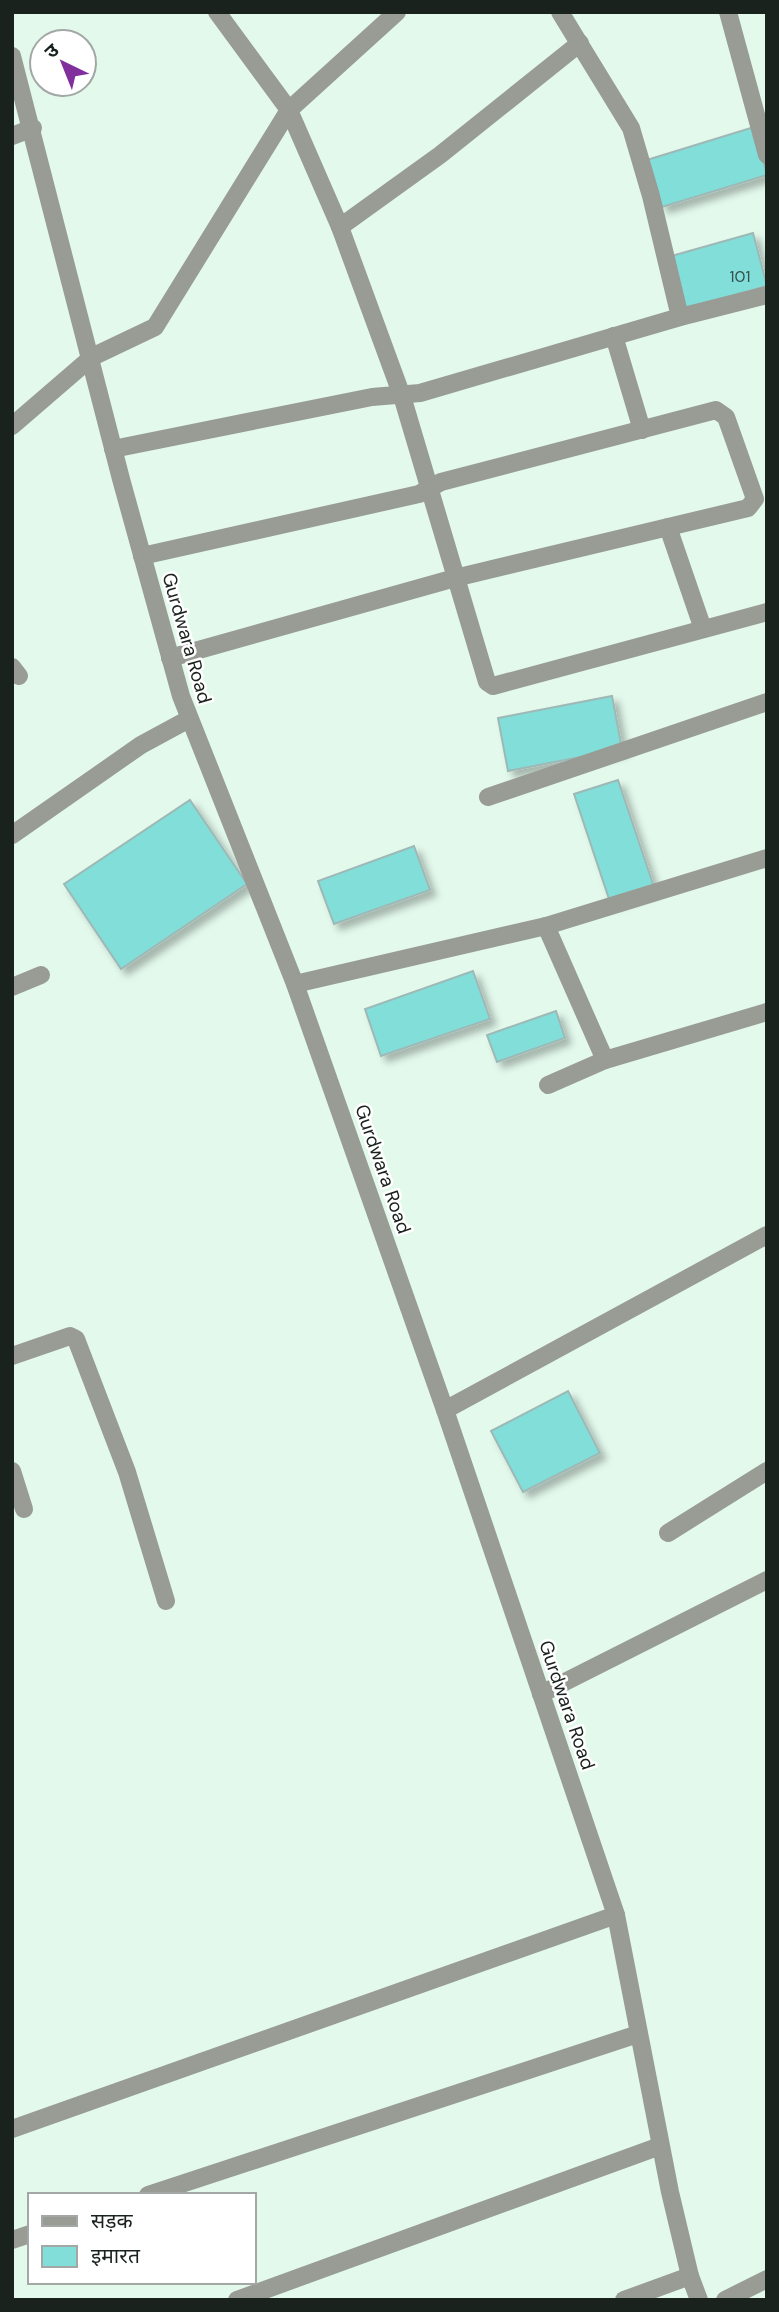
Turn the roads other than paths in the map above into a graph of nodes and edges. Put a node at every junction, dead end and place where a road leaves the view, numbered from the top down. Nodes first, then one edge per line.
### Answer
1 (217, 12) edge
2 (560, 12) edge
3 (728, 12) edge
4 (384, 16) edge
5 (580, 43) junction
6 (12, 56) edge
7 (289, 110) junction
8 (33, 128) junction
9 (12, 135) edge
10 (767, 155) edge
11 (340, 227) junction
12 (767, 295) edge
13 (680, 317) junction
14 (614, 336) junction
15 (92, 357) junction
16 (402, 396) junction
17 (12, 426) edge
18 (642, 430) junction
19 (113, 449) junction
20 (429, 489) junction
21 (668, 527) junction
22 (142, 556) junction
23 (455, 578) junction
24 (767, 612) edge
25 (703, 629) junction
26 (170, 658) junction
27 (767, 702) edge
28 (189, 719) junction
29 (488, 797) dead end
30 (12, 835) edge
31 (767, 858) edge
32 (546, 926) junction
33 (41, 975) dead end
34 (295, 984) junction
35 (12, 987) edge
36 (767, 1012) edge
37 (605, 1060) junction
38 (548, 1085) dead end
39 (767, 1235) edge
40 (12, 1356) edge
41 (445, 1410) junction
42 (12, 1471) edge
43 (767, 1471) edge
44 (24, 1509) dead end
45 (668, 1533) dead end
46 (767, 1580) edge
47 (166, 1601) dead end
48 (541, 1694) junction
49 (616, 1915) junction
50 (638, 2034) junction
51 (12, 2129) edge
52 (660, 2146) junction
53 (154, 2193) edge
54 (690, 2276) junction
55 (767, 2278) edge
56 (237, 2300) edge
57 (624, 2300) edge
58 (699, 2300) edge
59 (725, 2300) edge

1 - 7 street
2 - 5 street
3 - 10 street
4 - 7 street
5 - 11 street
5 - 13 street
6 - 8 street, Gurdwara Road
7 - 11 street
7 - 15 street
8 - 9 street
8 - 15 street, Gurdwara Road
11 - 16 street
12 - 13 street
13 - 14 street
14 - 16 street
14 - 18 street
15 - 17 street
15 - 19 street, Gurdwara Road
16 - 19 street
16 - 20 street
18 - 20 street
18 - 21 street
19 - 22 street, Gurdwara Road
20 - 22 street
20 - 23 street
21 - 23 street
21 - 25 street
22 - 26 street, Gurdwara Road
23 - 25 street
23 - 26 street
24 - 25 street
26 - 28 street, Gurdwara Road
27 - 29 street
28 - 30 street
28 - 34 street, Gurdwara Road
31 - 32 street
32 - 34 street
32 - 37 street
33 - 35 street
34 - 41 street, Gurdwara Road
36 - 37 street
37 - 38 street
39 - 41 street
40 - 47 street
41 - 48 street, Gurdwara Road
42 - 44 street
43 - 45 street
46 - 48 street
48 - 49 street, Gurdwara Road
49 - 50 street, Gurdwara Road
49 - 51 street
50 - 52 street, Gurdwara Road
50 - 53 street
52 - 54 street, Gurdwara Road
52 - 56 street
54 - 57 street
54 - 58 street, Gurdwara Road
55 - 59 street

